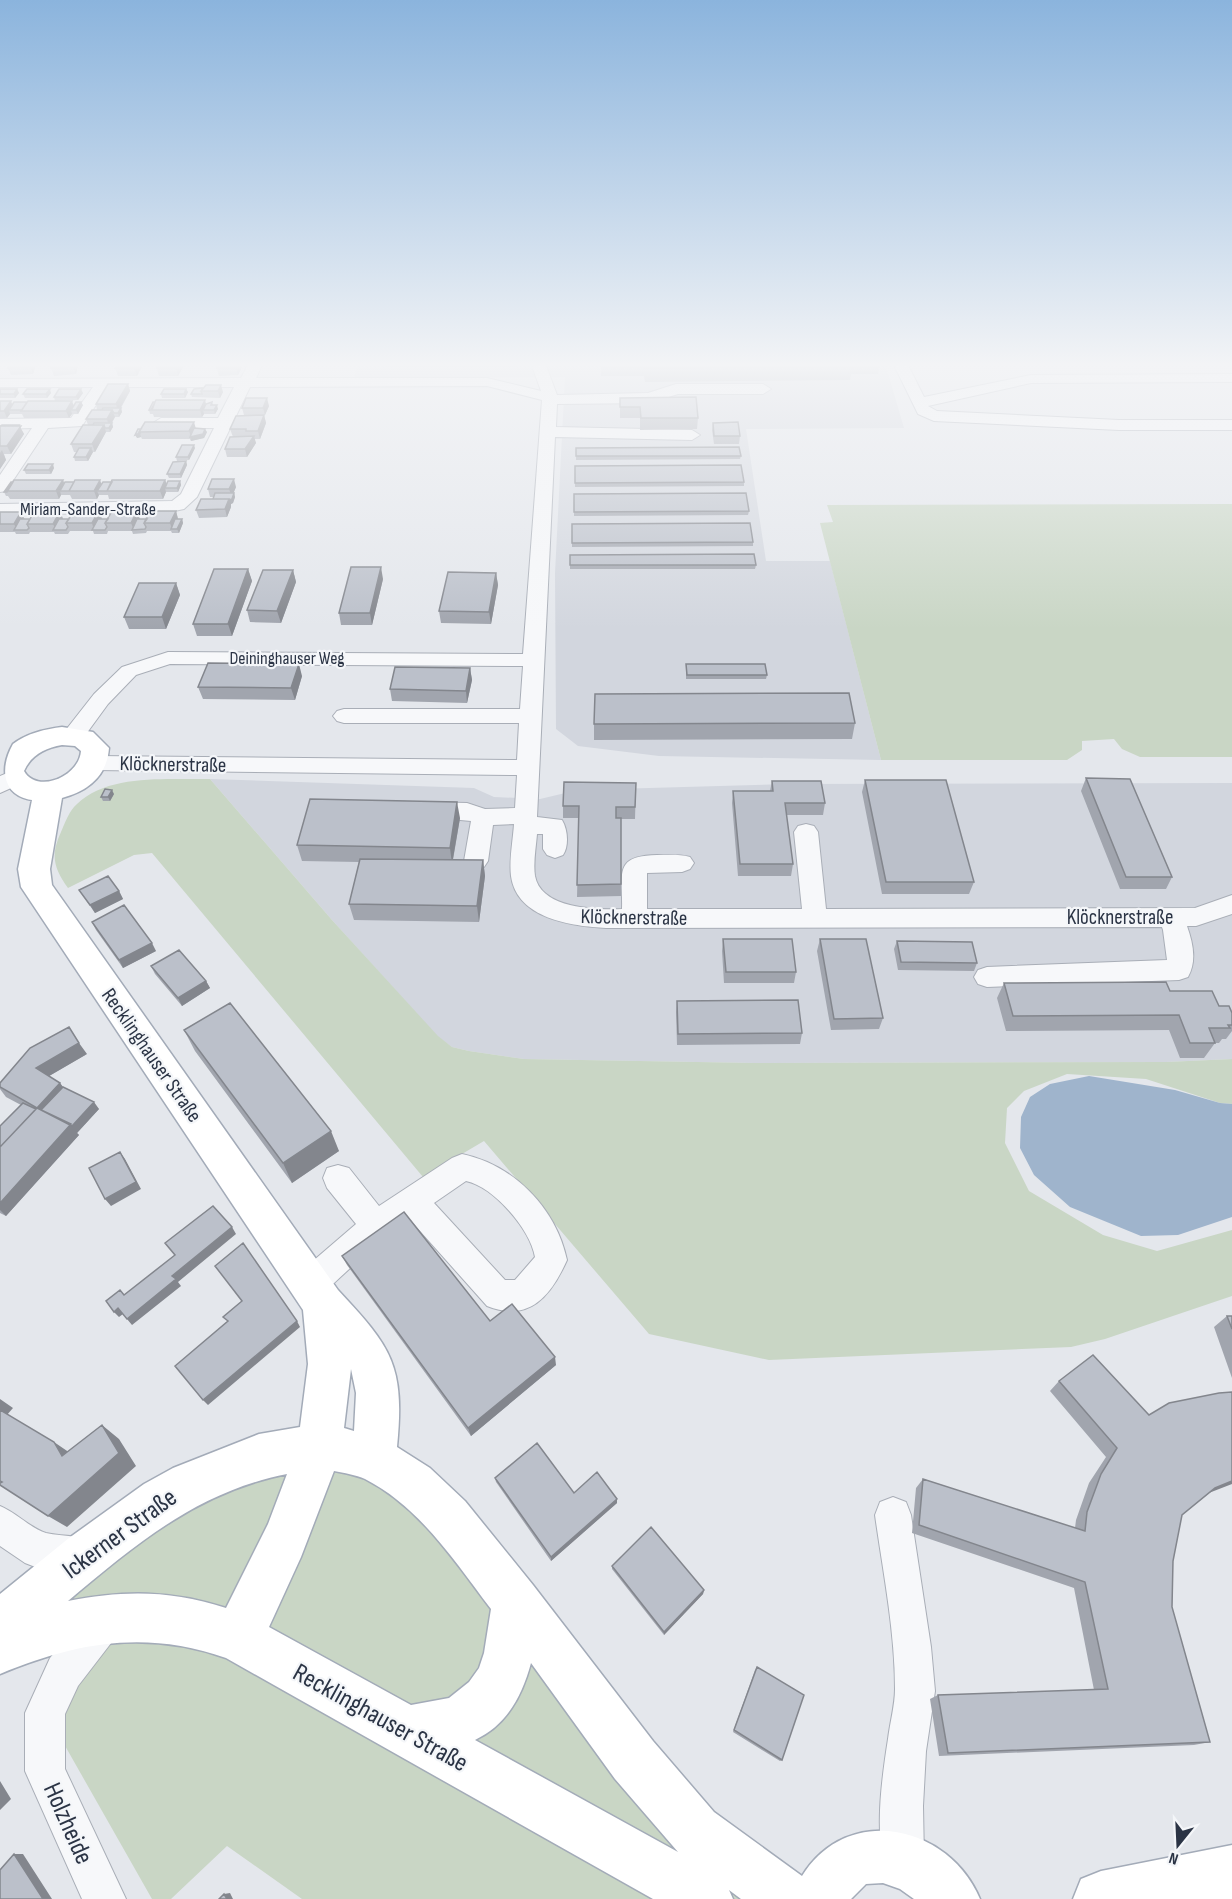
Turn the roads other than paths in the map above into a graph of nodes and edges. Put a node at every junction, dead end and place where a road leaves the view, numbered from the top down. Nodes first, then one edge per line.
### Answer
1 (24, 452) edge
2 (210, 452) edge
3 (548, 452) edge
4 (0, 487) edge
5 (0, 509) edge
6 (533, 660) junction
7 (344, 716) dead end
8 (531, 716) junction
9 (73, 736) junction
10 (95, 763) junction
11 (8, 766) edge
12 (529, 768) junction
13 (49, 790) junction
14 (410, 810) edge
15 (483, 817) junction
16 (526, 820) junction
17 (806, 832) dead end
18 (555, 849) dead end
19 (476, 861) edge
20 (682, 863) dead end
21 (1232, 904) edge
22 (1171, 917) junction
23 (816, 918) junction
24 (634, 919) junction
25 (987, 977) dead end
26 (338, 1178) dead end
27 (402, 1208) junction
28 (376, 1226) junction
29 (316, 1294) junction
30 (320, 1445) junction
31 (373, 1458) junction
32 (893, 1515) dead end
33 (0, 1524) edge
34 (86, 1555) junction
35 (516, 1602) junction
36 (107, 1619) junction
37 (0, 1626) edge
38 (238, 1636) junction
39 (0, 1649) edge
40 (406, 1731) junction
41 (903, 1860) junction
42 (1232, 1873) edge
43 (104, 1899) edge
44 (705, 1899) edge
45 (788, 1899) edge
46 (819, 1899) edge
47 (952, 1899) edge
48 (1101, 1899) edge

1 - 4 street
2 - 5 street, Miriam-Sander-Straße
3 - 6 street
6 - 8 street
6 - 9 street, Deininghauser Weg
7 - 8 street
8 - 12 street
9 - 10 main road
9 - 11 main road
10 - 12 street, Klöcknerstraße
10 - 13 main road
11 - 13 main road
12 - 16 street, Klöcknerstraße
13 - 29 main road, Recklinghauser Straße
14 - 15 street
15 - 16 street
15 - 19 street
16 - 18 street
16 - 24 street, Klöcknerstraße
17 - 23 street
20 - 24 street
21 - 22 street, Klöcknerstraße
22 - 23 street, Klöcknerstraße
22 - 25 street
23 - 24 street, Klöcknerstraße
26 - 28 street
27 - 27 street
27 - 28 street
28 - 29 street
29 - 30 main road, Recklinghauser Straße
29 - 31 main road, Recklinghauser Straße
30 - 31 main road
30 - 34 main road, Ickerner Straße
30 - 38 main road, Recklinghauser Straße
31 - 35 main road
32 - 41 street
33 - 34 street
34 - 37 main road, Ickerner Straße
35 - 40 main road
35 - 45 main road
36 - 38 main road
36 - 39 main road
36 - 43 street, Holzheide
38 - 40 main road, Recklinghauser Straße
40 - 44 main road, Recklinghauser Straße
41 - 46 main road
41 - 47 main road
42 - 48 main road

